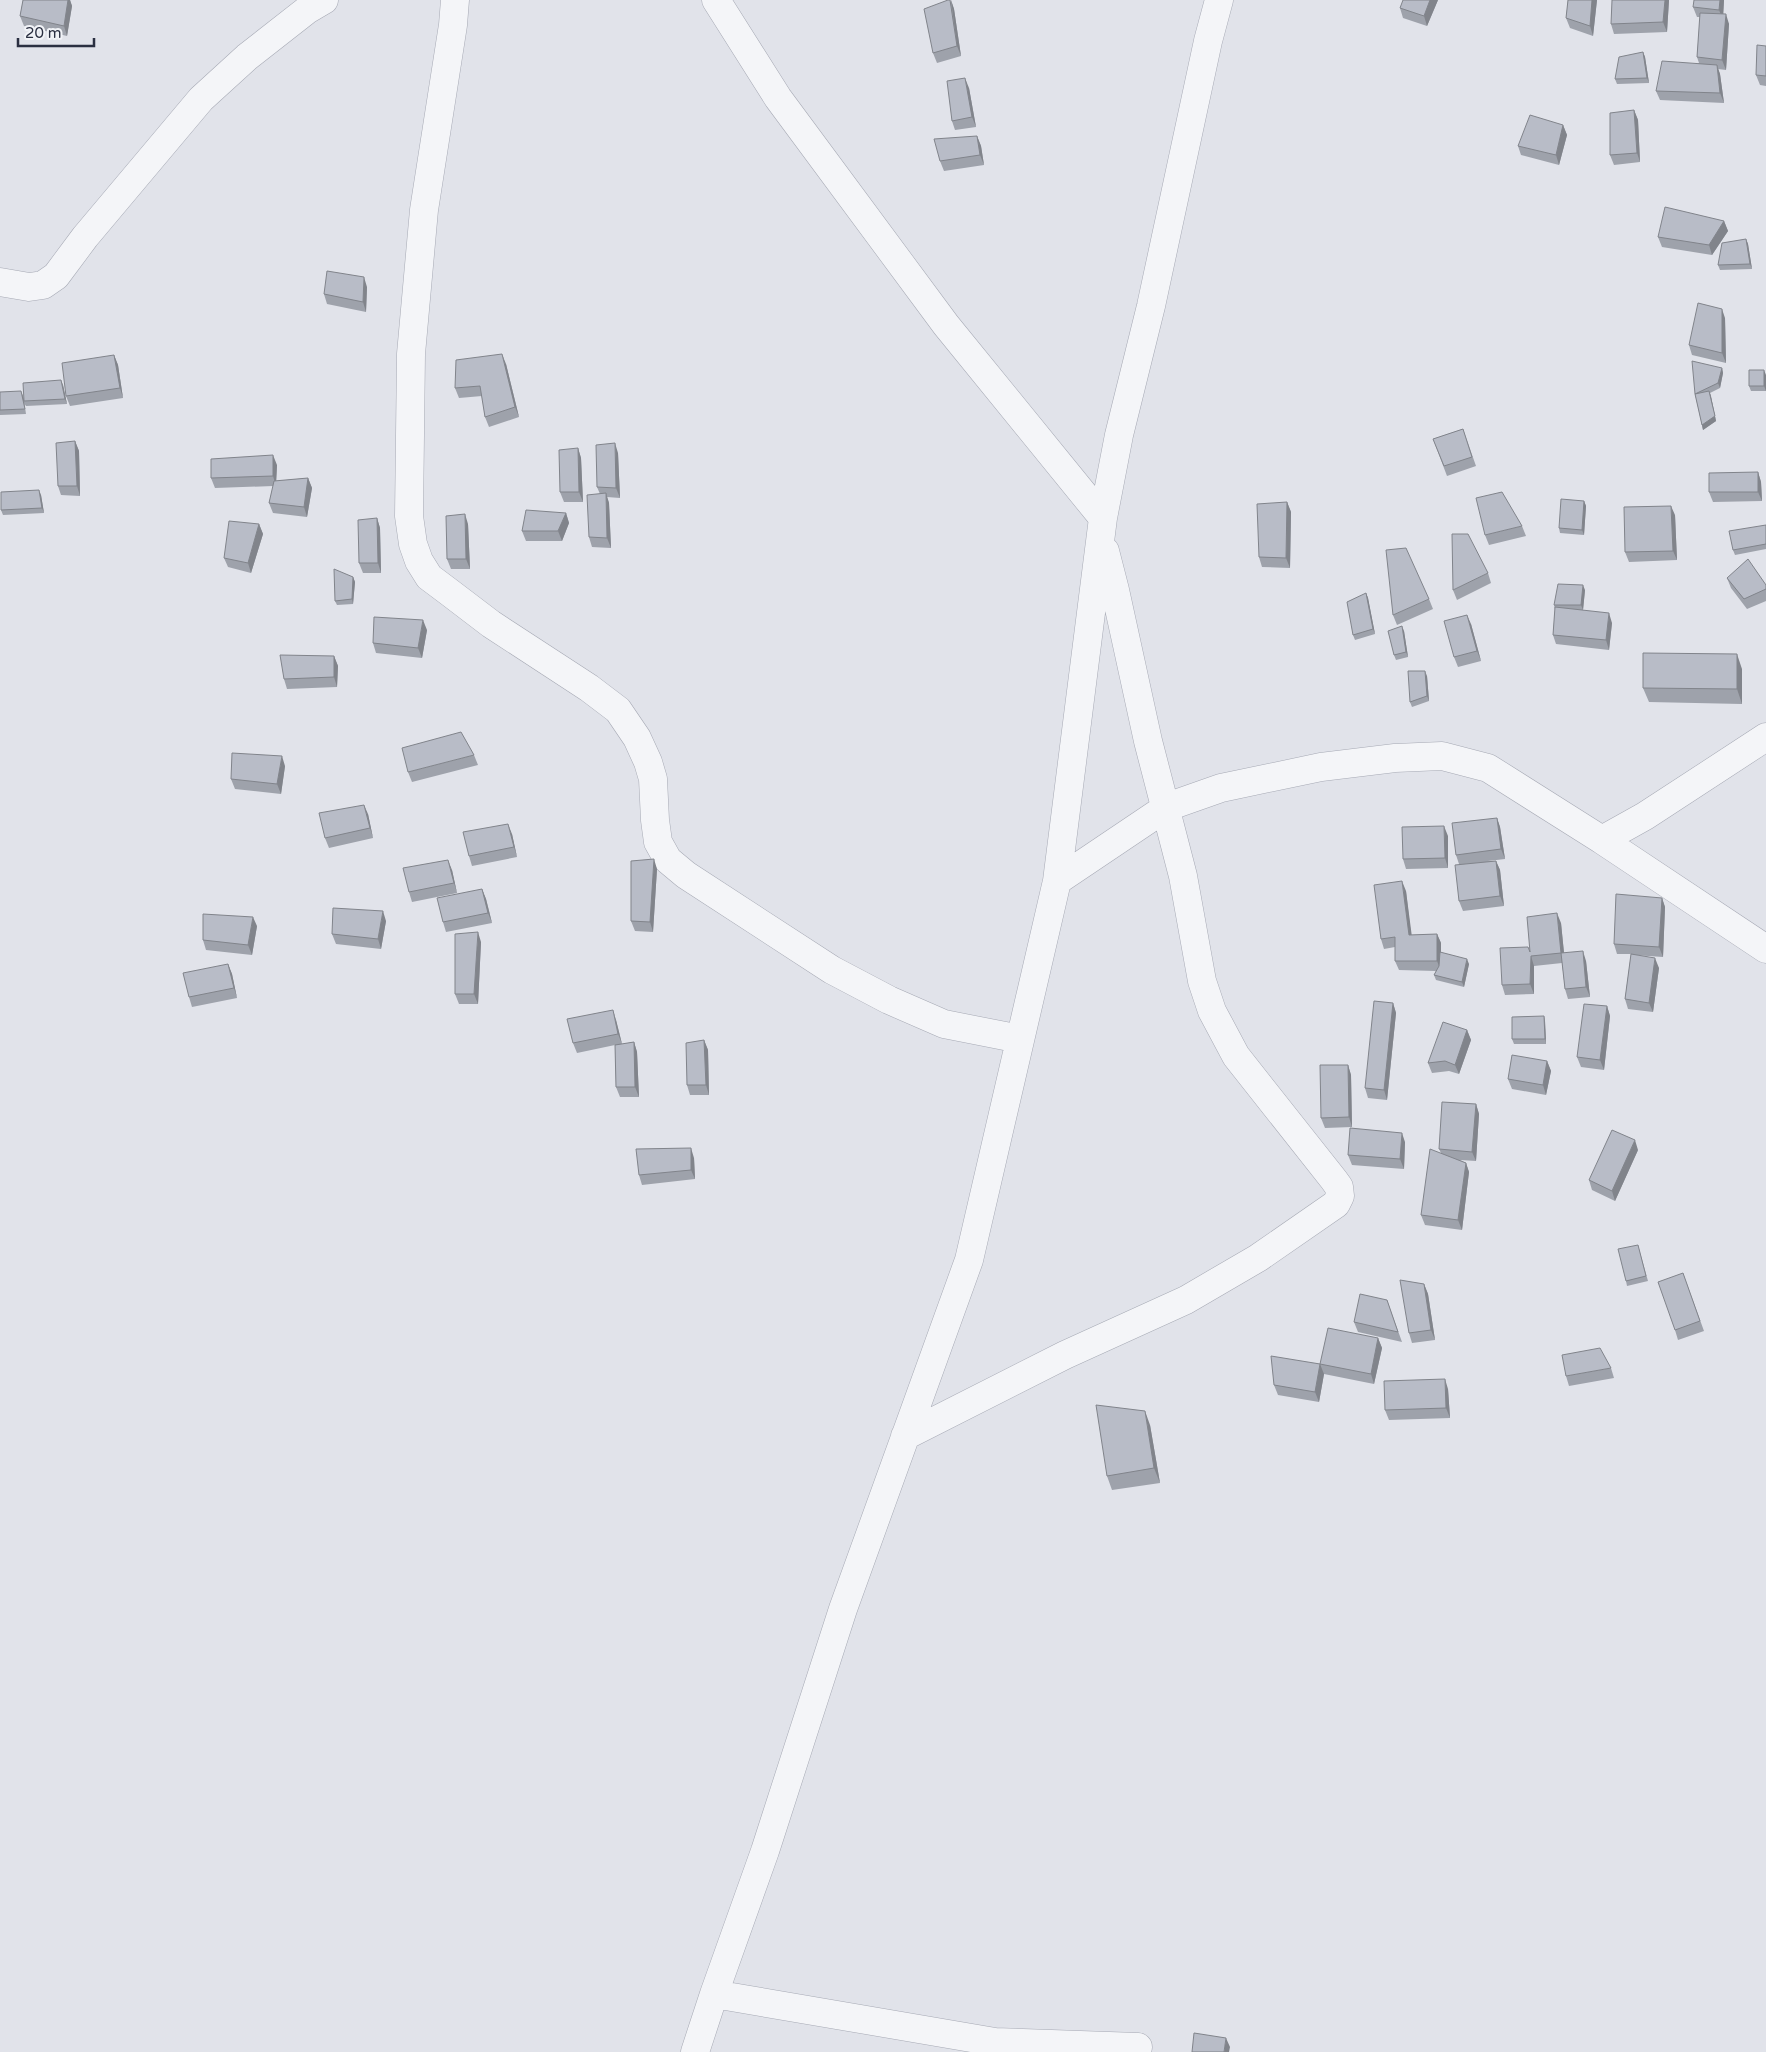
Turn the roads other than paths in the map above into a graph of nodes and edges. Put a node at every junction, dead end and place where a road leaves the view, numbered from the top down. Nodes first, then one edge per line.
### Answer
1 (324, 0) edge
2 (455, 0) edge
3 (716, 0) edge
4 (1219, 0) edge
5 (0, 282) edge
6 (1102, 528) junction
7 (1766, 737) edge
8 (1167, 807) junction
9 (1602, 840) junction
10 (1057, 881) junction
11 (1766, 949) edge
12 (1020, 1039) junction
13 (905, 1436) junction
14 (714, 1994) junction
15 (1138, 2047) dead end
16 (696, 2052) edge

1 - 5 street
2 - 12 street
3 - 6 street
4 - 6 street
6 - 8 street
6 - 10 street
7 - 9 street
8 - 9 street
8 - 10 street
8 - 13 street
9 - 11 street
10 - 12 street
12 - 13 street
13 - 14 street
14 - 15 street
14 - 16 street

